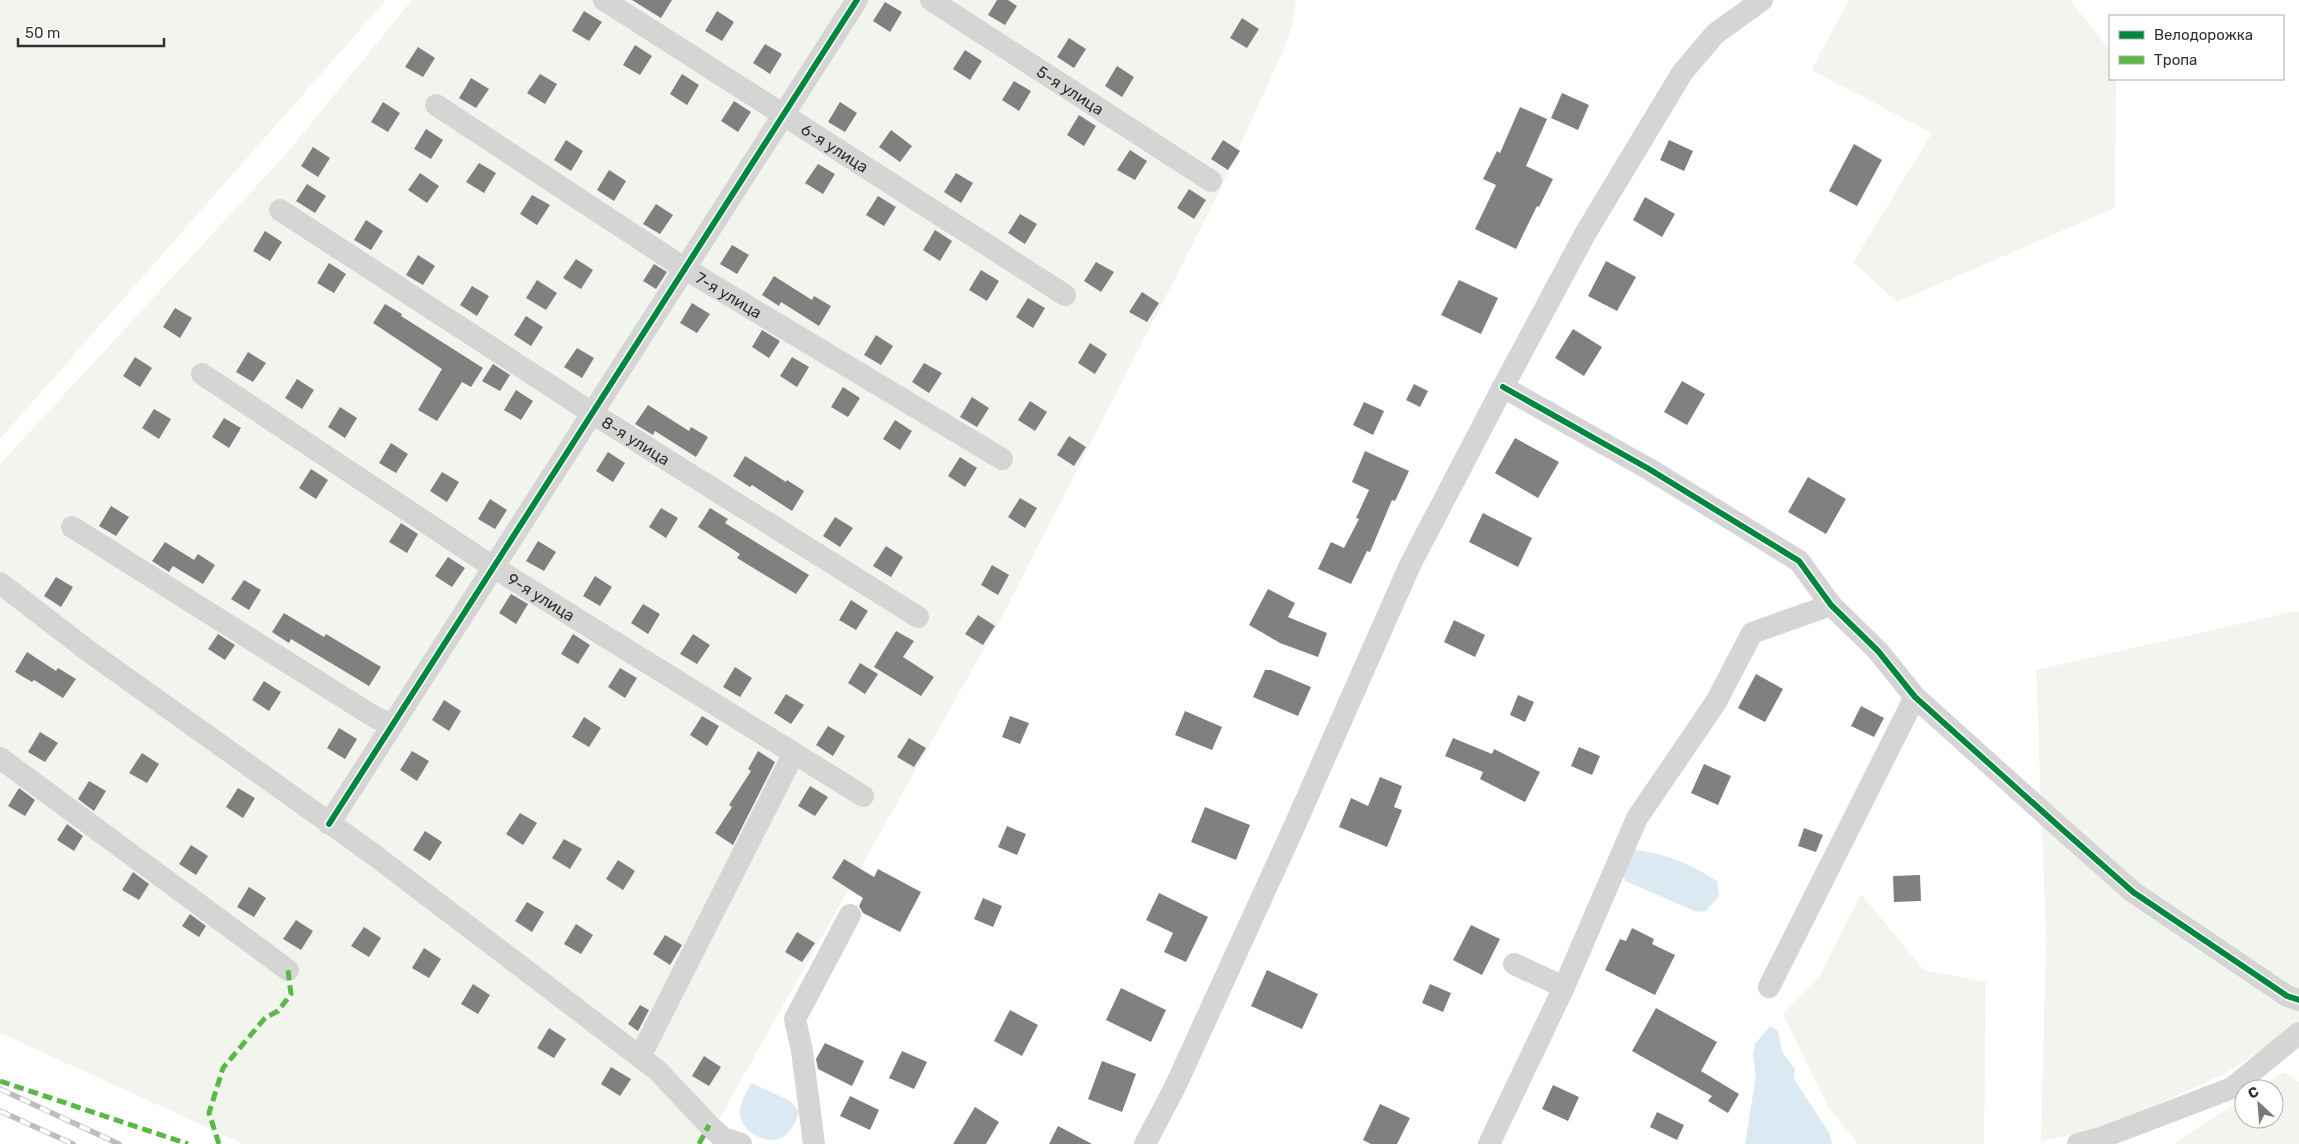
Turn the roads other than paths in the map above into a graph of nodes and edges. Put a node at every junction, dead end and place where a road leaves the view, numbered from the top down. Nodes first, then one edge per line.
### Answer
1 (604, 0) edge
2 (857, 0) edge
3 (931, 0) edge
4 (1762, 0) edge
5 (436, 104) dead end
6 (782, 115) junction
7 (1211, 181) dead end
8 (280, 210) dead end
9 (684, 268) junction
10 (1064, 295) dead end
11 (202, 374) dead end
12 (1503, 387) junction
13 (592, 413) junction
14 (1002, 460) dead end
15 (72, 527) dead end
16 (494, 566) junction
17 (0, 583) edge
18 (1831, 605) junction
19 (918, 617) dead end
20 (1915, 698) junction
21 (393, 724) junction
22 (794, 753) junction
23 (0, 758) edge
24 (863, 796) dead end
25 (329, 824) junction
26 (850, 916) dead end
27 (1514, 964) dead end
28 (288, 970) dead end
29 (1769, 987) dead end
30 (1564, 988) junction
31 (2299, 1000) edge
32 (2299, 1033) edge
33 (645, 1047) dead end
34 (741, 1144) edge
35 (814, 1144) edge
36 (1144, 1144) edge
37 (1490, 1144) edge
38 (2078, 1144) edge

1 - 6 street, 6-я улица
2 - 6 street
3 - 7 street, 5-я улица
4 - 12 street
5 - 9 street, 7-я улица
6 - 9 street
6 - 10 street, 6-я улица
8 - 13 street, 8-я улица
9 - 13 street
9 - 14 street, 7-я улица
11 - 16 street, 9-я улица
12 - 18 street
12 - 36 street
13 - 16 street
13 - 19 street, 8-я улица
15 - 21 street
16 - 21 street
16 - 22 street, 9-я улица
17 - 25 street
18 - 20 street
18 - 30 street
20 - 29 street
20 - 31 street
21 - 25 street
22 - 24 street, 9-я улица
22 - 33 street
23 - 28 street
25 - 34 street
26 - 35 street
27 - 30 street
30 - 37 street
32 - 38 street

